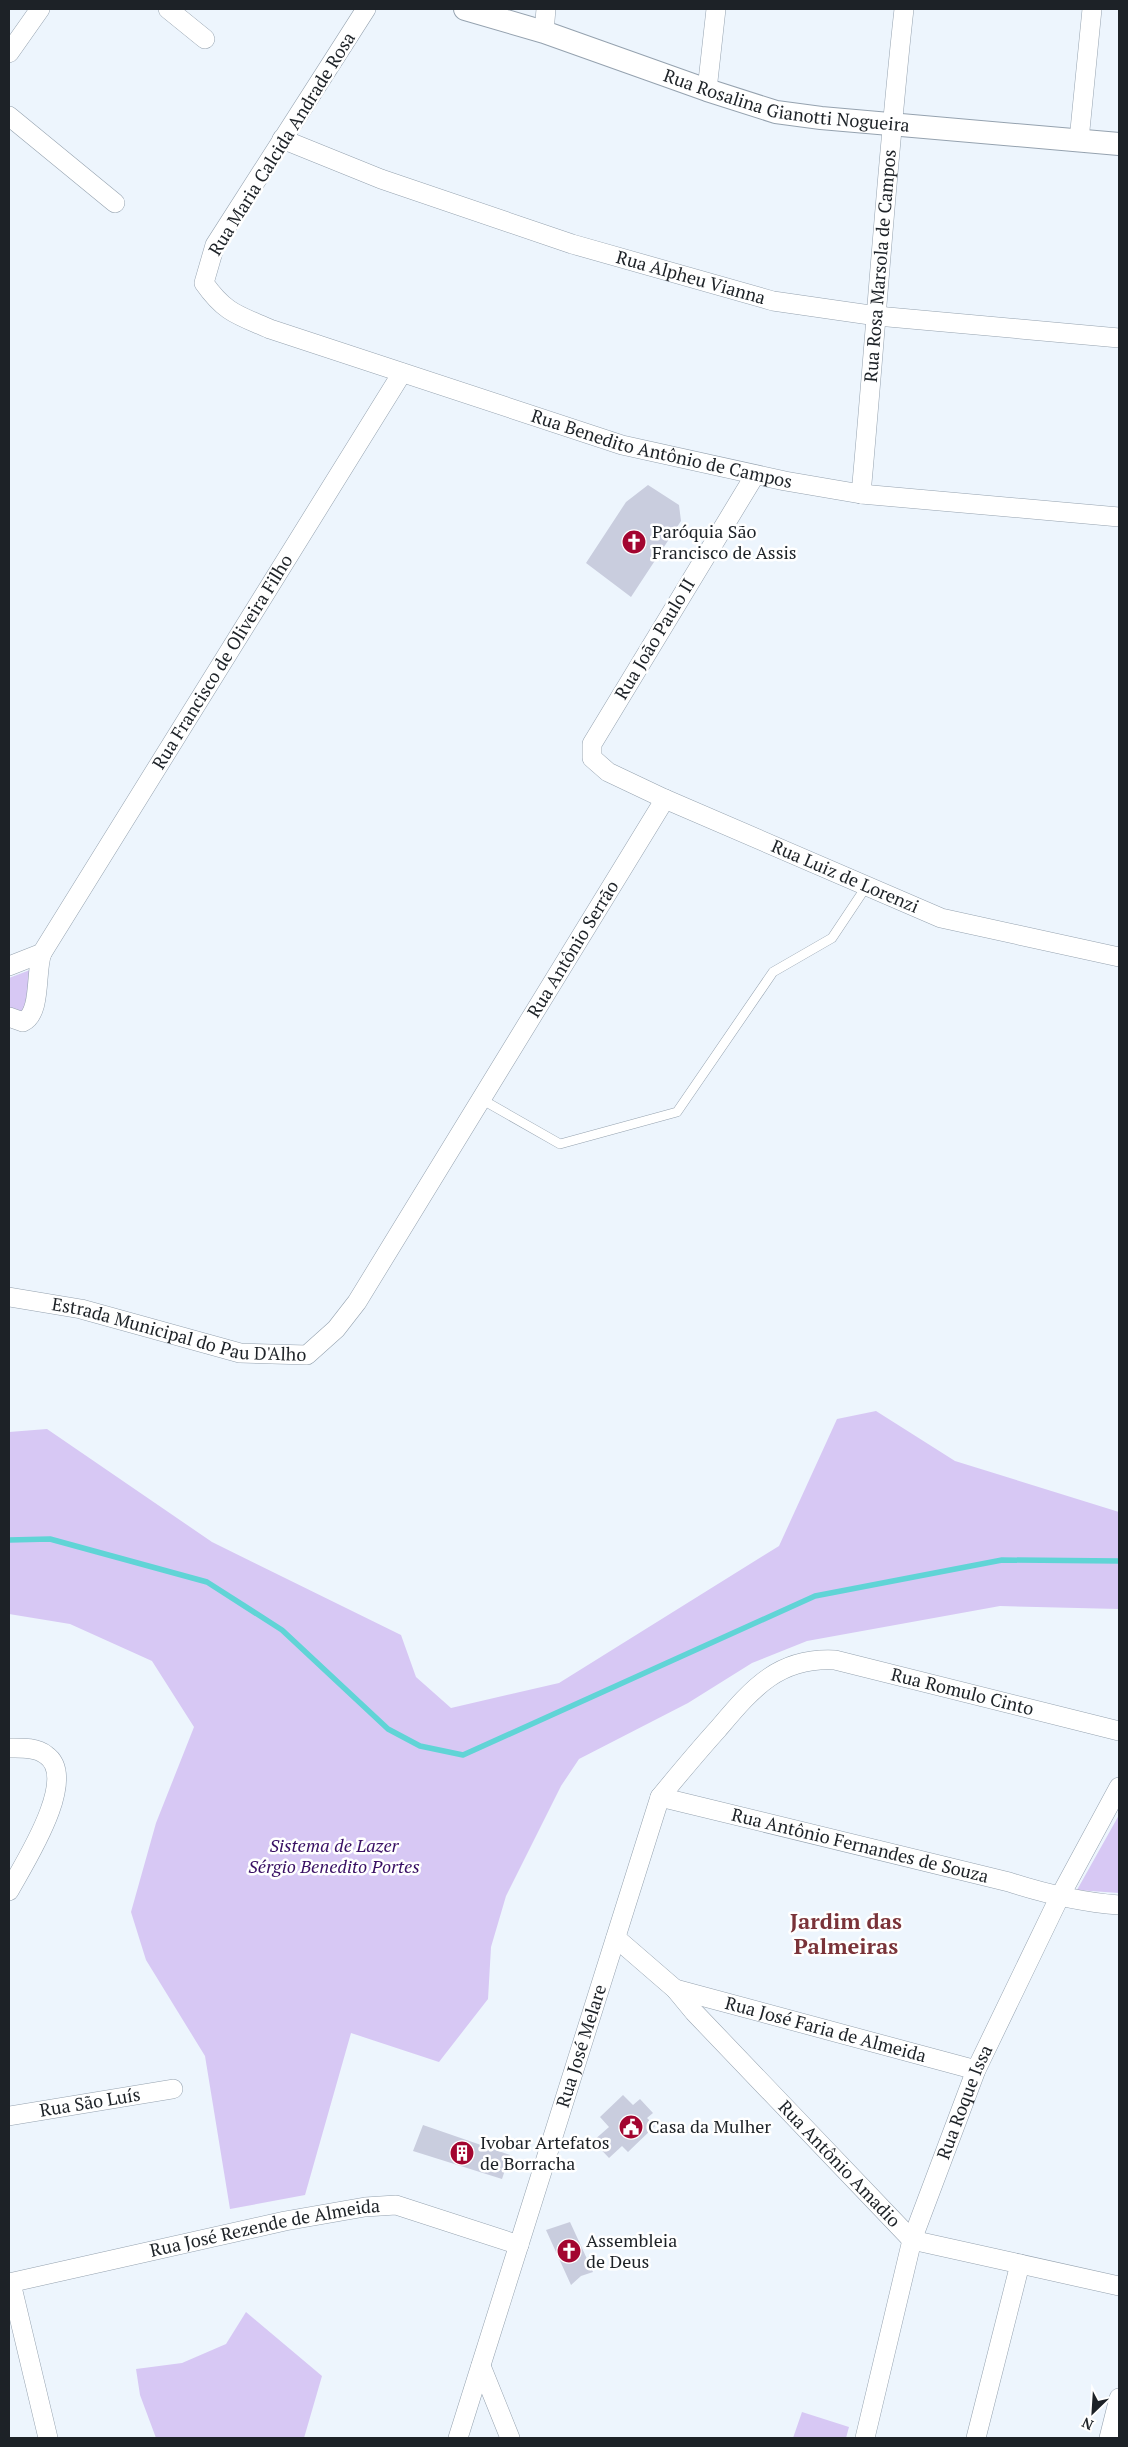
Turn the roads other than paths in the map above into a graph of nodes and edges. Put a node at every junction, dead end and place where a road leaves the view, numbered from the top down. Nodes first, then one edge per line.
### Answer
1 (40, 9) edge
2 (168, 9) edge
3 (366, 9) edge
4 (465, 9) edge
5 (546, 9) edge
6 (716, 9) edge
7 (904, 9) edge
8 (1092, 9) edge
9 (544, 32) junction
10 (205, 38) dead end
11 (9, 53) edge
12 (707, 90) junction
13 (9, 116) edge
14 (892, 124) junction
15 (282, 139) junction
16 (1079, 140) junction
17 (1119, 144) edge
18 (115, 203) dead end
19 (222, 306) joint
20 (878, 316) junction
21 (1119, 338) edge
22 (402, 372) junction
23 (755, 475) junction
24 (861, 494) junction
25 (1119, 517) edge
26 (591, 753) joint
27 (665, 799) junction
28 (866, 887) junction
29 (42, 953) junction
30 (1119, 957) edge
31 (9, 966) edge
32 (9, 1017) edge
33 (482, 1099) junction
34 (9, 1296) edge
35 (1119, 1731) edge
36 (9, 1748) edge
37 (1119, 1787) edge
38 (660, 1797) junction
39 (9, 1891) edge
40 (1059, 1898) junction
41 (1119, 1905) edge
42 (616, 1938) junction
43 (675, 1989) junction
44 (976, 2070) junction
45 (173, 2089) dead end
46 (9, 2116) edge
47 (912, 2240) junction
48 (519, 2245) junction
49 (1020, 2264) junction
50 (10, 2283) edge
51 (1119, 2286) edge
52 (481, 2366) junction
53 (1119, 2398) edge
54 (48, 2438) edge
55 (458, 2438) edge
56 (510, 2438) edge
57 (865, 2438) edge
58 (976, 2438) edge
59 (1108, 2438) edge

1 - 11 street
2 - 10 street
3 - 15 street, Rua Maria Calcida Andrade Rosa
4 - 9 street, Rua Rosalina Gianotti Nogueira
5 - 9 street
6 - 12 street
7 - 14 street, Rua Rosa Marsola de Campos
8 - 16 street
9 - 12 street, Rua Rosalina Gianotti Nogueira
12 - 14 street, Rua Rosalina Gianotti Nogueira
13 - 18 street
14 - 16 street, Rua Rosalina Gianotti Nogueira
14 - 20 street, Rua Rosa Marsola de Campos
15 - 19 street, Rua Maria Calcida Andrade Rosa
15 - 20 street, Rua Alpheu Vianna
16 - 17 street, Rua Rosalina Gianotti Nogueira
19 - 22 street, Rua Benedito Antônio de Campos
20 - 21 street, Rua Alpheu Vianna
20 - 24 street, Rua Rosa Marsola de Campos
22 - 23 street, Rua Benedito Antônio de Campos
22 - 29 street, Rua Francisco de Oliveira Filho
23 - 24 street, Rua Benedito Antônio de Campos
23 - 26 street, Rua João Paulo II
24 - 25 street, Rua Benedito Antônio de Campos
26 - 27 street, Rua Luiz de Lorenzi
27 - 28 street, Rua Luiz de Lorenzi
27 - 33 street, Rua Antônio Serrão
28 - 30 street, Rua Luiz de Lorenzi
28 - 33 lane
29 - 31 street
29 - 32 street, Rua Francisco de Oliveira Filho
33 - 34 street, Estrada Municipal do Pau D'Alho
35 - 38 street, Rua Romulo Cinto
36 - 39 street
37 - 40 street, Rua Roque Issa
38 - 40 street, Rua Antônio Fernandes de Souza
38 - 42 street, Rua José Melare
40 - 41 street, Rua Antônio Fernandes de Souza
40 - 44 street, Rua Roque Issa
42 - 43 street, Rua Antônio Amadio
42 - 48 street, Rua José Melare
43 - 44 street, Rua José Faria de Almeida
43 - 47 street, Rua Antônio Amadio
44 - 47 street, Rua Roque Issa
45 - 46 street, Rua São Luís
47 - 49 street, Rua Antônio Amadio
47 - 57 street, Rua Roque Issa
48 - 50 street, Rua José Rezende de Almeida
48 - 52 street, Rua José Melare
49 - 51 street, Rua Antônio Amadio
49 - 58 street
50 - 54 street
52 - 55 street, Rua José Melare
52 - 56 street
53 - 59 street

